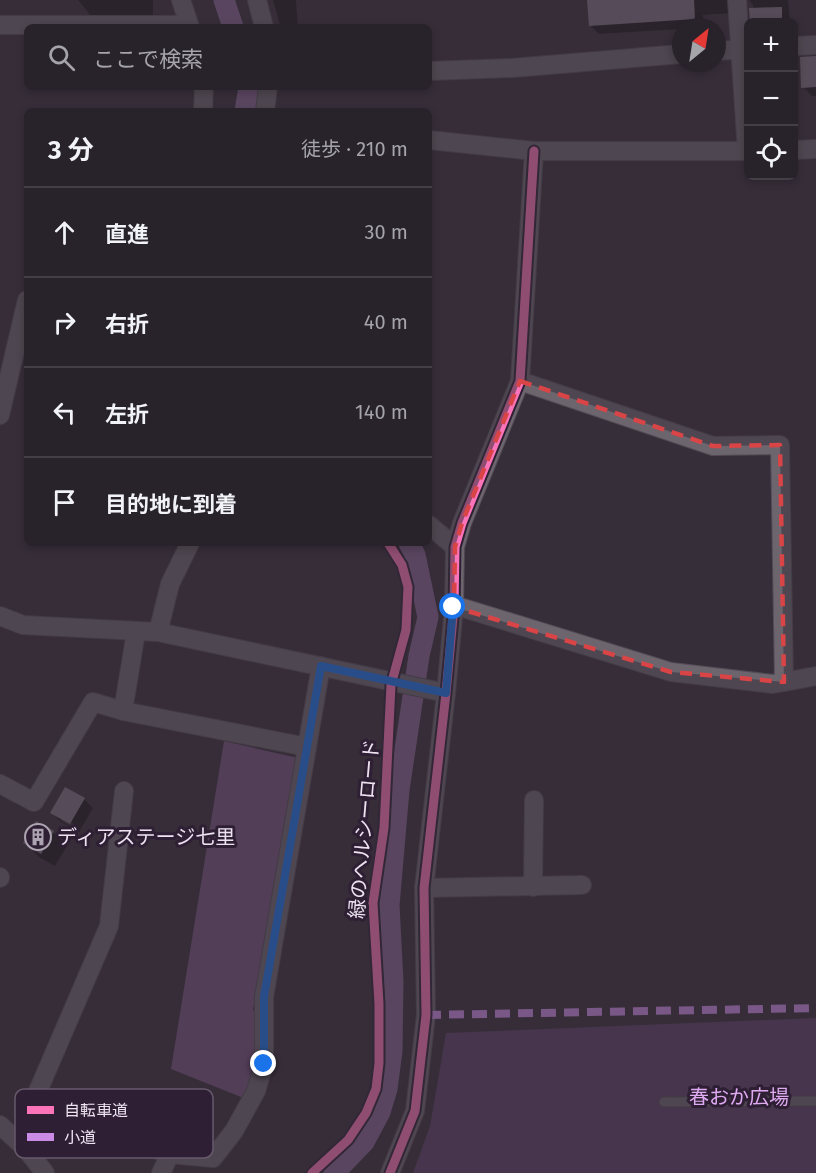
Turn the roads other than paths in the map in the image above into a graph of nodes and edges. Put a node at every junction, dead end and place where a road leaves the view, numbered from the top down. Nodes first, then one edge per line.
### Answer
1 (181, 0) edge
2 (257, 0) edge
3 (737, 0) edge
4 (188, 24) edge
5 (263, 24) edge
6 (0, 25) edge
7 (24, 25) edge
8 (744, 43) edge
9 (816, 45) edge
10 (798, 46) edge
11 (744, 49) edge
12 (726, 50) edge
13 (672, 55) edge
14 (432, 71) edge
15 (746, 72) edge
16 (204, 90) edge
17 (268, 90) edge
18 (203, 108) edge
19 (265, 108) edge
20 (747, 126) edge
21 (432, 140) edge
22 (816, 149) edge
23 (798, 150) edge
24 (744, 151) edge
25 (534, 152) junction
26 (24, 313) edge
27 (520, 381) junction
28 (0, 415) edge
29 (432, 528) edge
30 (189, 546) edge
31 (455, 547) junction
32 (453, 607) junction
33 (0, 616) edge
34 (136, 632) junction
35 (158, 632) junction
36 (321, 666) junction
37 (816, 676) edge
38 (784, 682) junction
39 (440, 692) junction
40 (123, 711) junction
41 (307, 747) junction
42 (0, 784) edge
43 (124, 791) dead end
44 (534, 800) dead end
45 (582, 885) dead end
46 (533, 887) junction
47 (424, 888) junction
48 (39, 1089) edge
49 (816, 1101) edge
50 (664, 1102) dead end
51 (0, 1125) edge
52 (15, 1139) edge
53 (33, 1158) edge
54 (168, 1158) edge
55 (213, 1158) edge
56 (45, 1173) edge
57 (161, 1173) edge
58 (390, 1173) edge

1 - 4 street
2 - 5 street
3 - 8 street
6 - 7 street
9 - 10 street
11 - 12 street
13 - 14 street
15 - 20 street
16 - 18 street
17 - 19 street
21 - 25 street
22 - 23 street
24 - 25 street
25 - 27 street
26 - 28 street
27 - 31 street
27 - 38 street
29 - 31 street
30 - 35 street
31 - 32 street
32 - 38 street
32 - 39 street
33 - 34 street
34 - 35 street
34 - 40 street
35 - 36 street
36 - 39 street
36 - 41 street
37 - 38 street
39 - 47 street
40 - 41 street
40 - 42 street
41 - 55 street
43 - 48 street
44 - 46 street
45 - 46 street
46 - 47 street
47 - 58 street
49 - 50 lane
51 - 52 street
53 - 56 street
54 - 57 street

